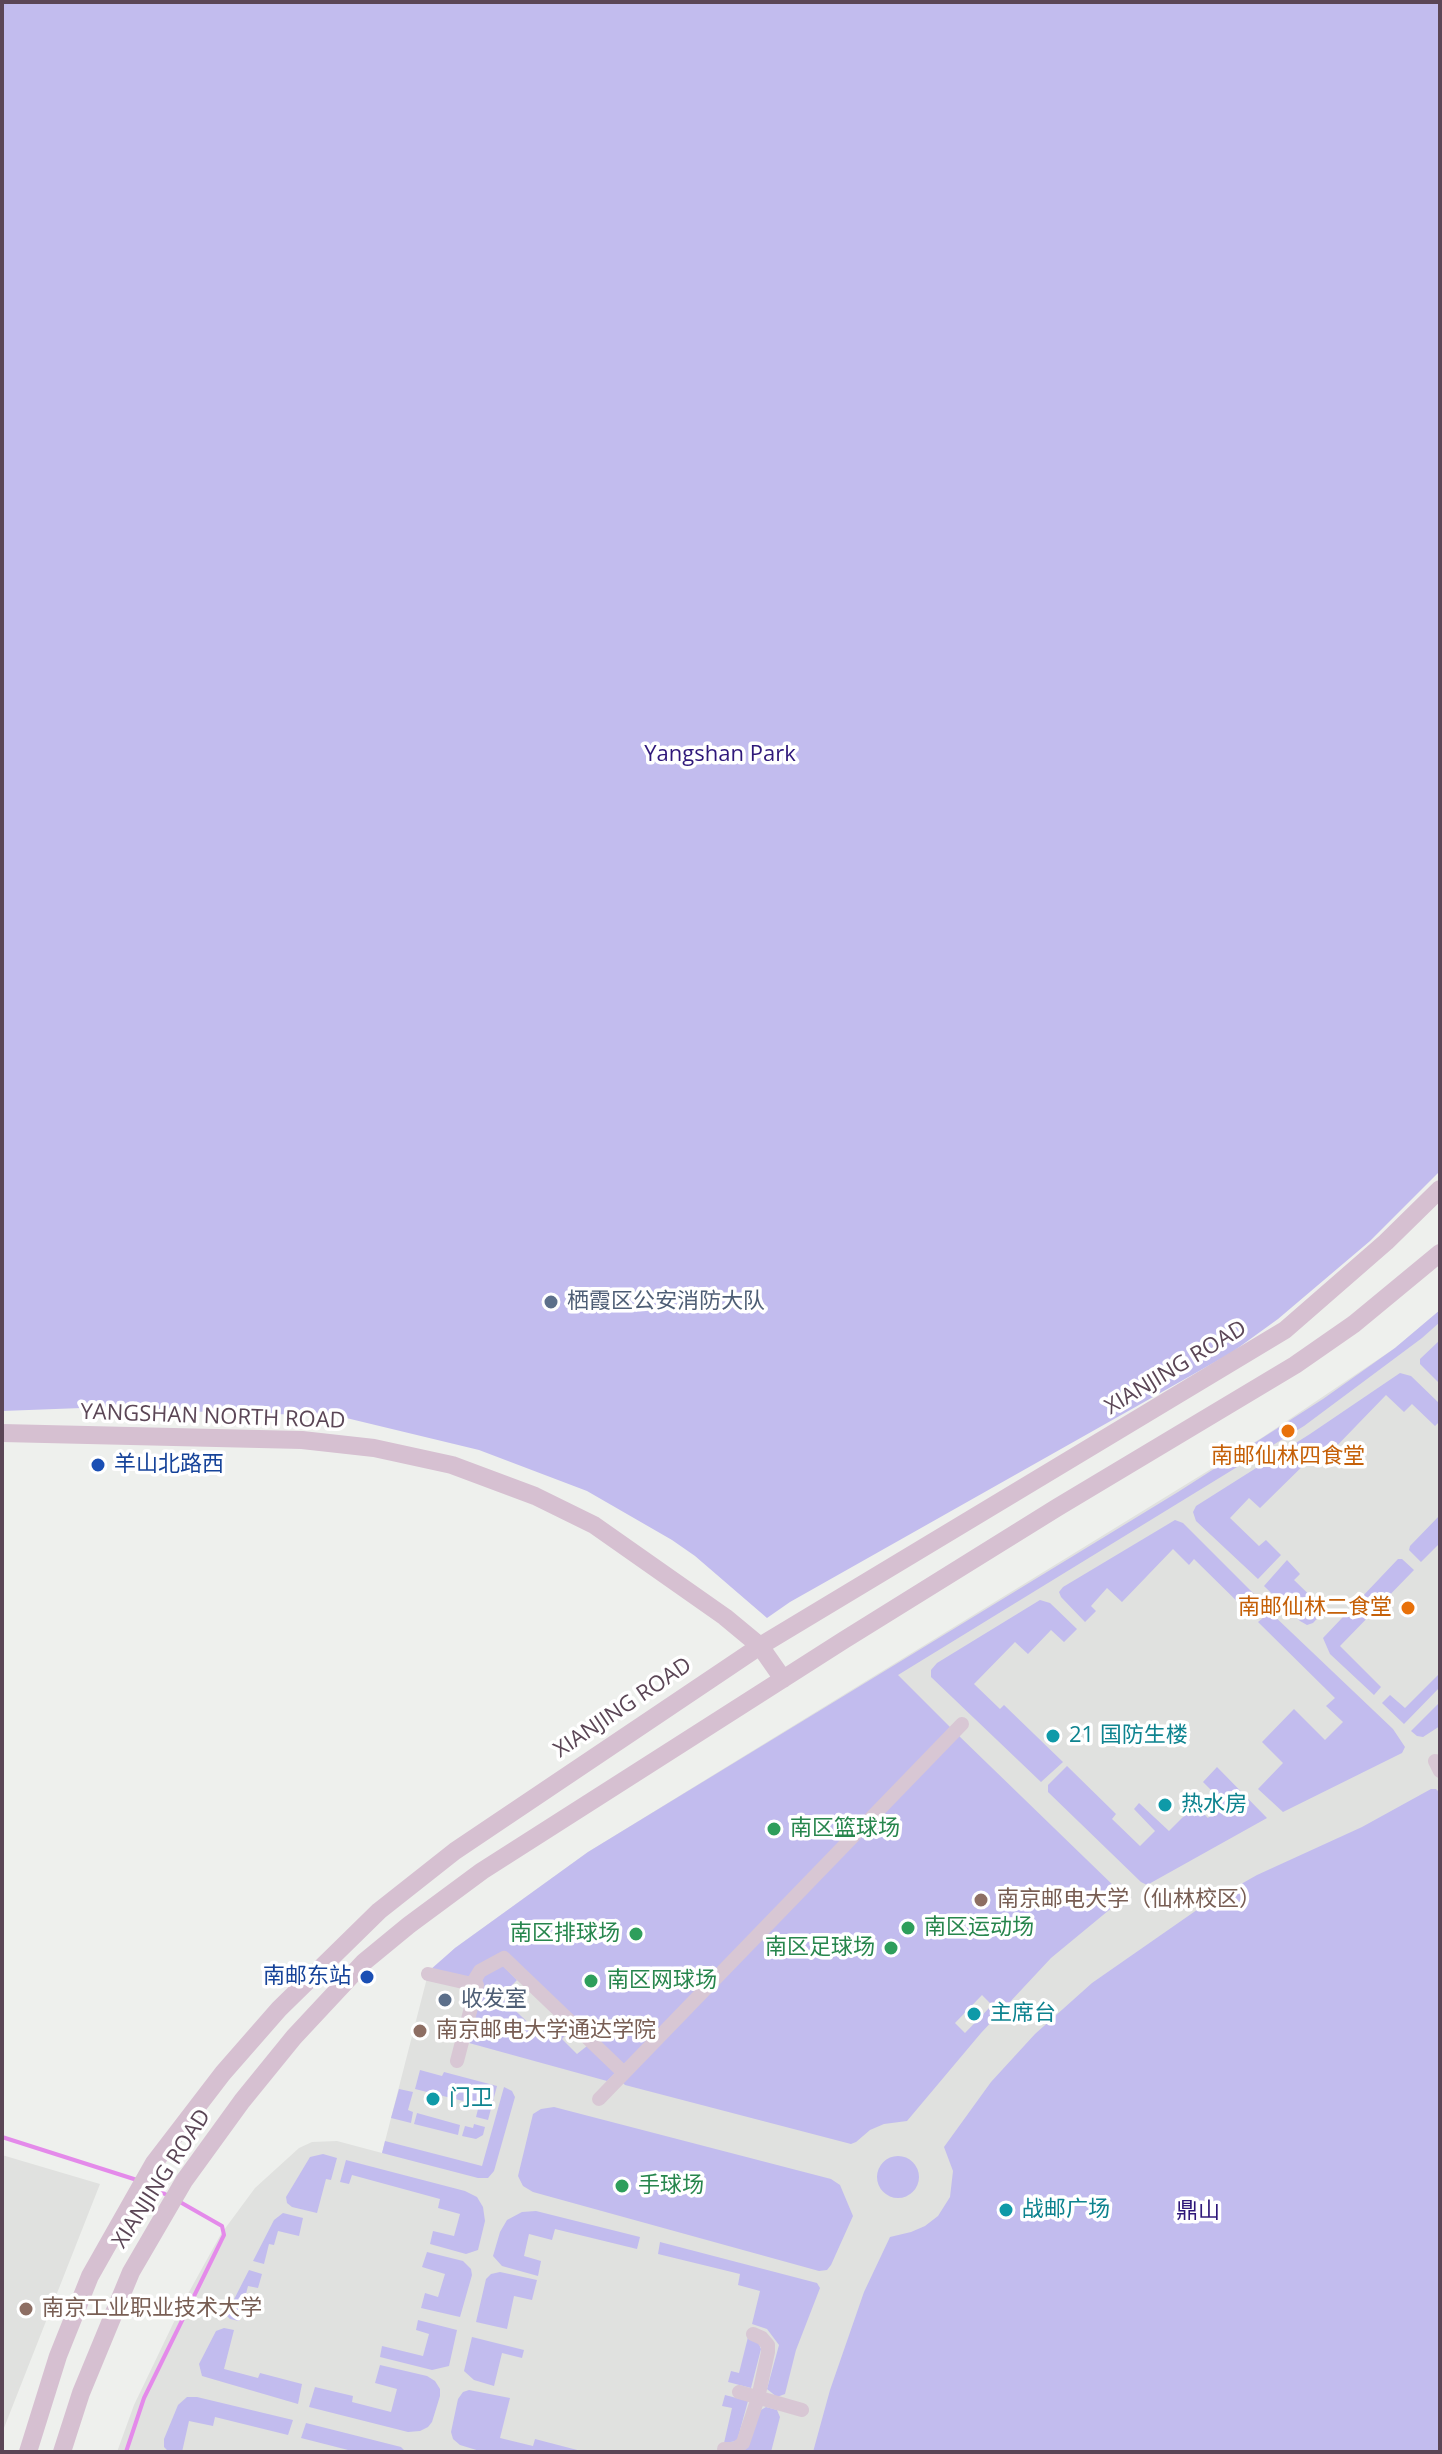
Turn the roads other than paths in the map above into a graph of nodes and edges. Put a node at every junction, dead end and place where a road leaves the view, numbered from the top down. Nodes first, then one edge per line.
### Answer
1 (1440, 1189) edge
2 (1440, 1253) edge
3 (2, 1433) edge
4 (760, 1646) junction
5 (783, 1679) junction
6 (962, 1724) dead end
7 (428, 1974) dead end
8 (472, 1984) junction
9 (457, 2061) dead end
10 (624, 2073) junction
11 (599, 2099) dead end
12 (753, 2334) dead end
13 (739, 2392) dead end
14 (758, 2398) junction
15 (802, 2410) dead end
16 (724, 2449) dead end
17 (28, 2452) edge
18 (62, 2452) edge

1 - 4 main road, XIANJING ROAD
2 - 5 main road, XIANJING ROAD
3 - 4 main road, YANGSHAN NORTH ROAD
4 - 5 main road, YANGSHAN NORTH ROAD
4 - 17 main road, XIANJING ROAD
5 - 18 main road, XIANJING ROAD
6 - 10 street
7 - 8 street
8 - 9 street
8 - 10 street
10 - 11 street
12 - 14 street
13 - 14 street
14 - 15 street
14 - 16 street

